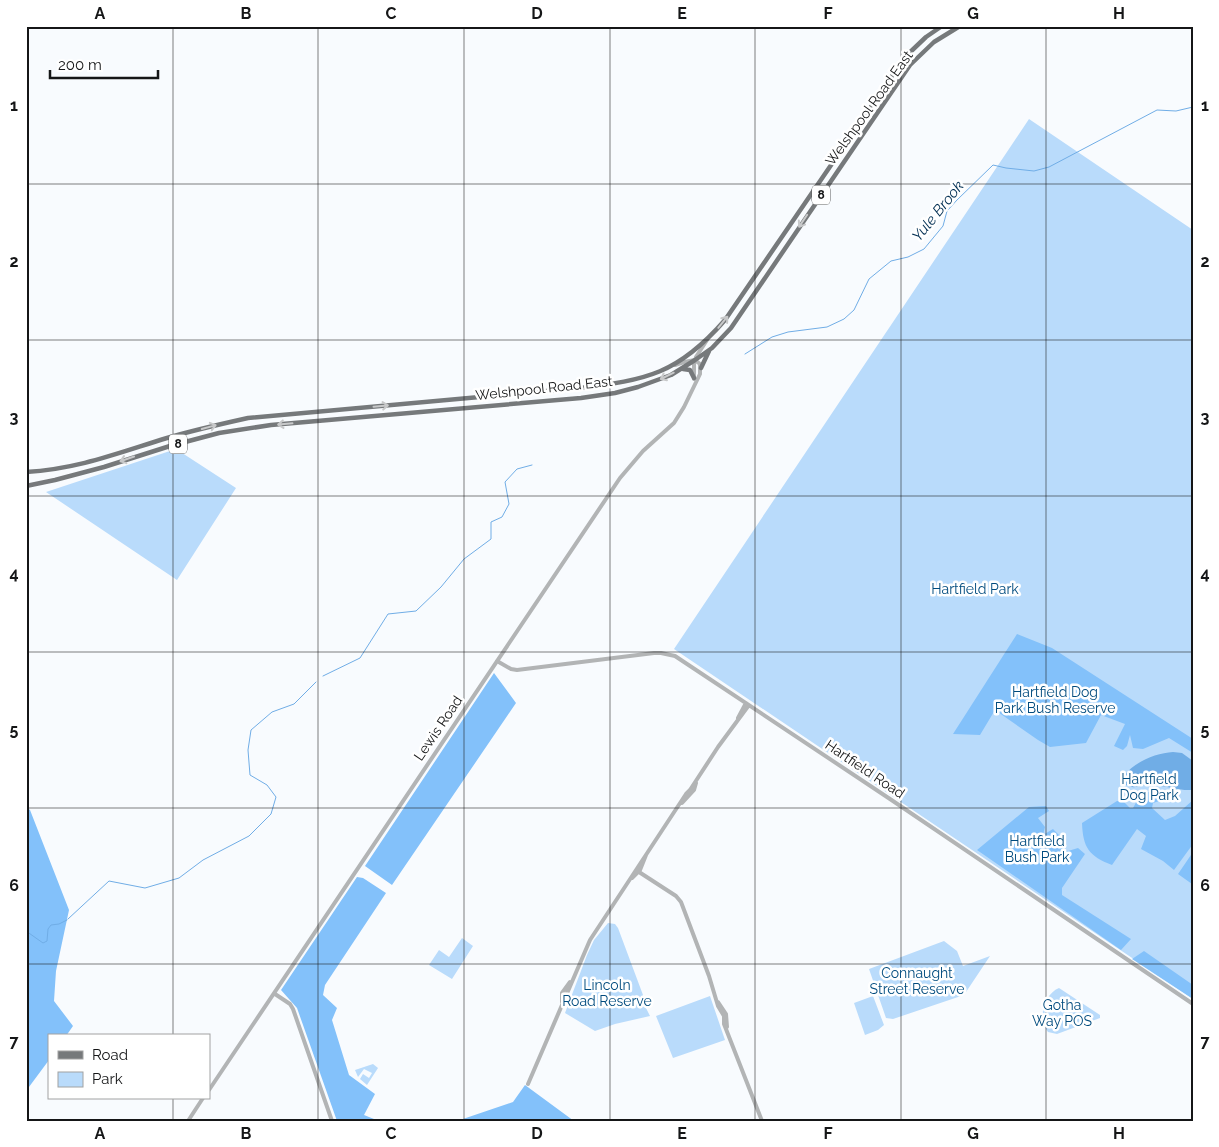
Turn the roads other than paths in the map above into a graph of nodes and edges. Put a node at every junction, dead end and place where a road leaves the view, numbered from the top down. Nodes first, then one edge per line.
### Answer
1 (942, 26) edge
2 (946, 26) edge
3 (960, 26) edge
4 (952, 29) edge
5 (708, 340) junction
6 (712, 348) junction
7 (695, 360) junction
8 (673, 366) junction
9 (701, 368) junction
10 (681, 369) junction
11 (694, 378) junction
12 (693, 386) junction
13 (446, 400) junction
14 (446, 409) junction
15 (26, 472) edge
16 (26, 486) edge
17 (497, 661) junction
18 (748, 704) junction
19 (639, 870) junction
20 (274, 994) junction
21 (1193, 1004) edge
22 (528, 1084) dead end
23 (210, 1089) edge
24 (202, 1100) edge
25 (188, 1121) edge
26 (332, 1121) edge
27 (762, 1121) edge

5 -> 1 main road, Welshpool Road East / 8
2 - 4 main road
3 - 4 main road, Welshpool Road East / 8
4 -> 6 main road, Welshpool Road East / 8
5 - 7 street, Lewis Road
5 - 8 main road, Welshpool Road East / 8
6 - 7 main road, Welshpool Road East / 8
6 - 9 main road
7 - 8 street
7 - 9 street
7 - 10 main road, Welshpool Road East / 8
7 - 11 street, Lewis Road
8 - 13 main road, Welshpool Road East / 8
9 - 12 street, Lewis Road
10 - 11 main road
10 -> 14 main road, Welshpool Road East / 8
11 - 12 street, Lewis Road
12 - 17 street, Lewis Road
13 - 14 main road
15 -> 13 main road, Welshpool Road East / 8
14 -> 16 main road, Welshpool Road East / 8
17 - 18 street, Hartfield Road
17 - 20 street, Lewis Road
18 - 19 street
18 - 21 street, Hartfield Road
19 - 22 street
19 - 27 street
20 - 23 street, Lewis Road
20 - 26 street
24 - 25 street

